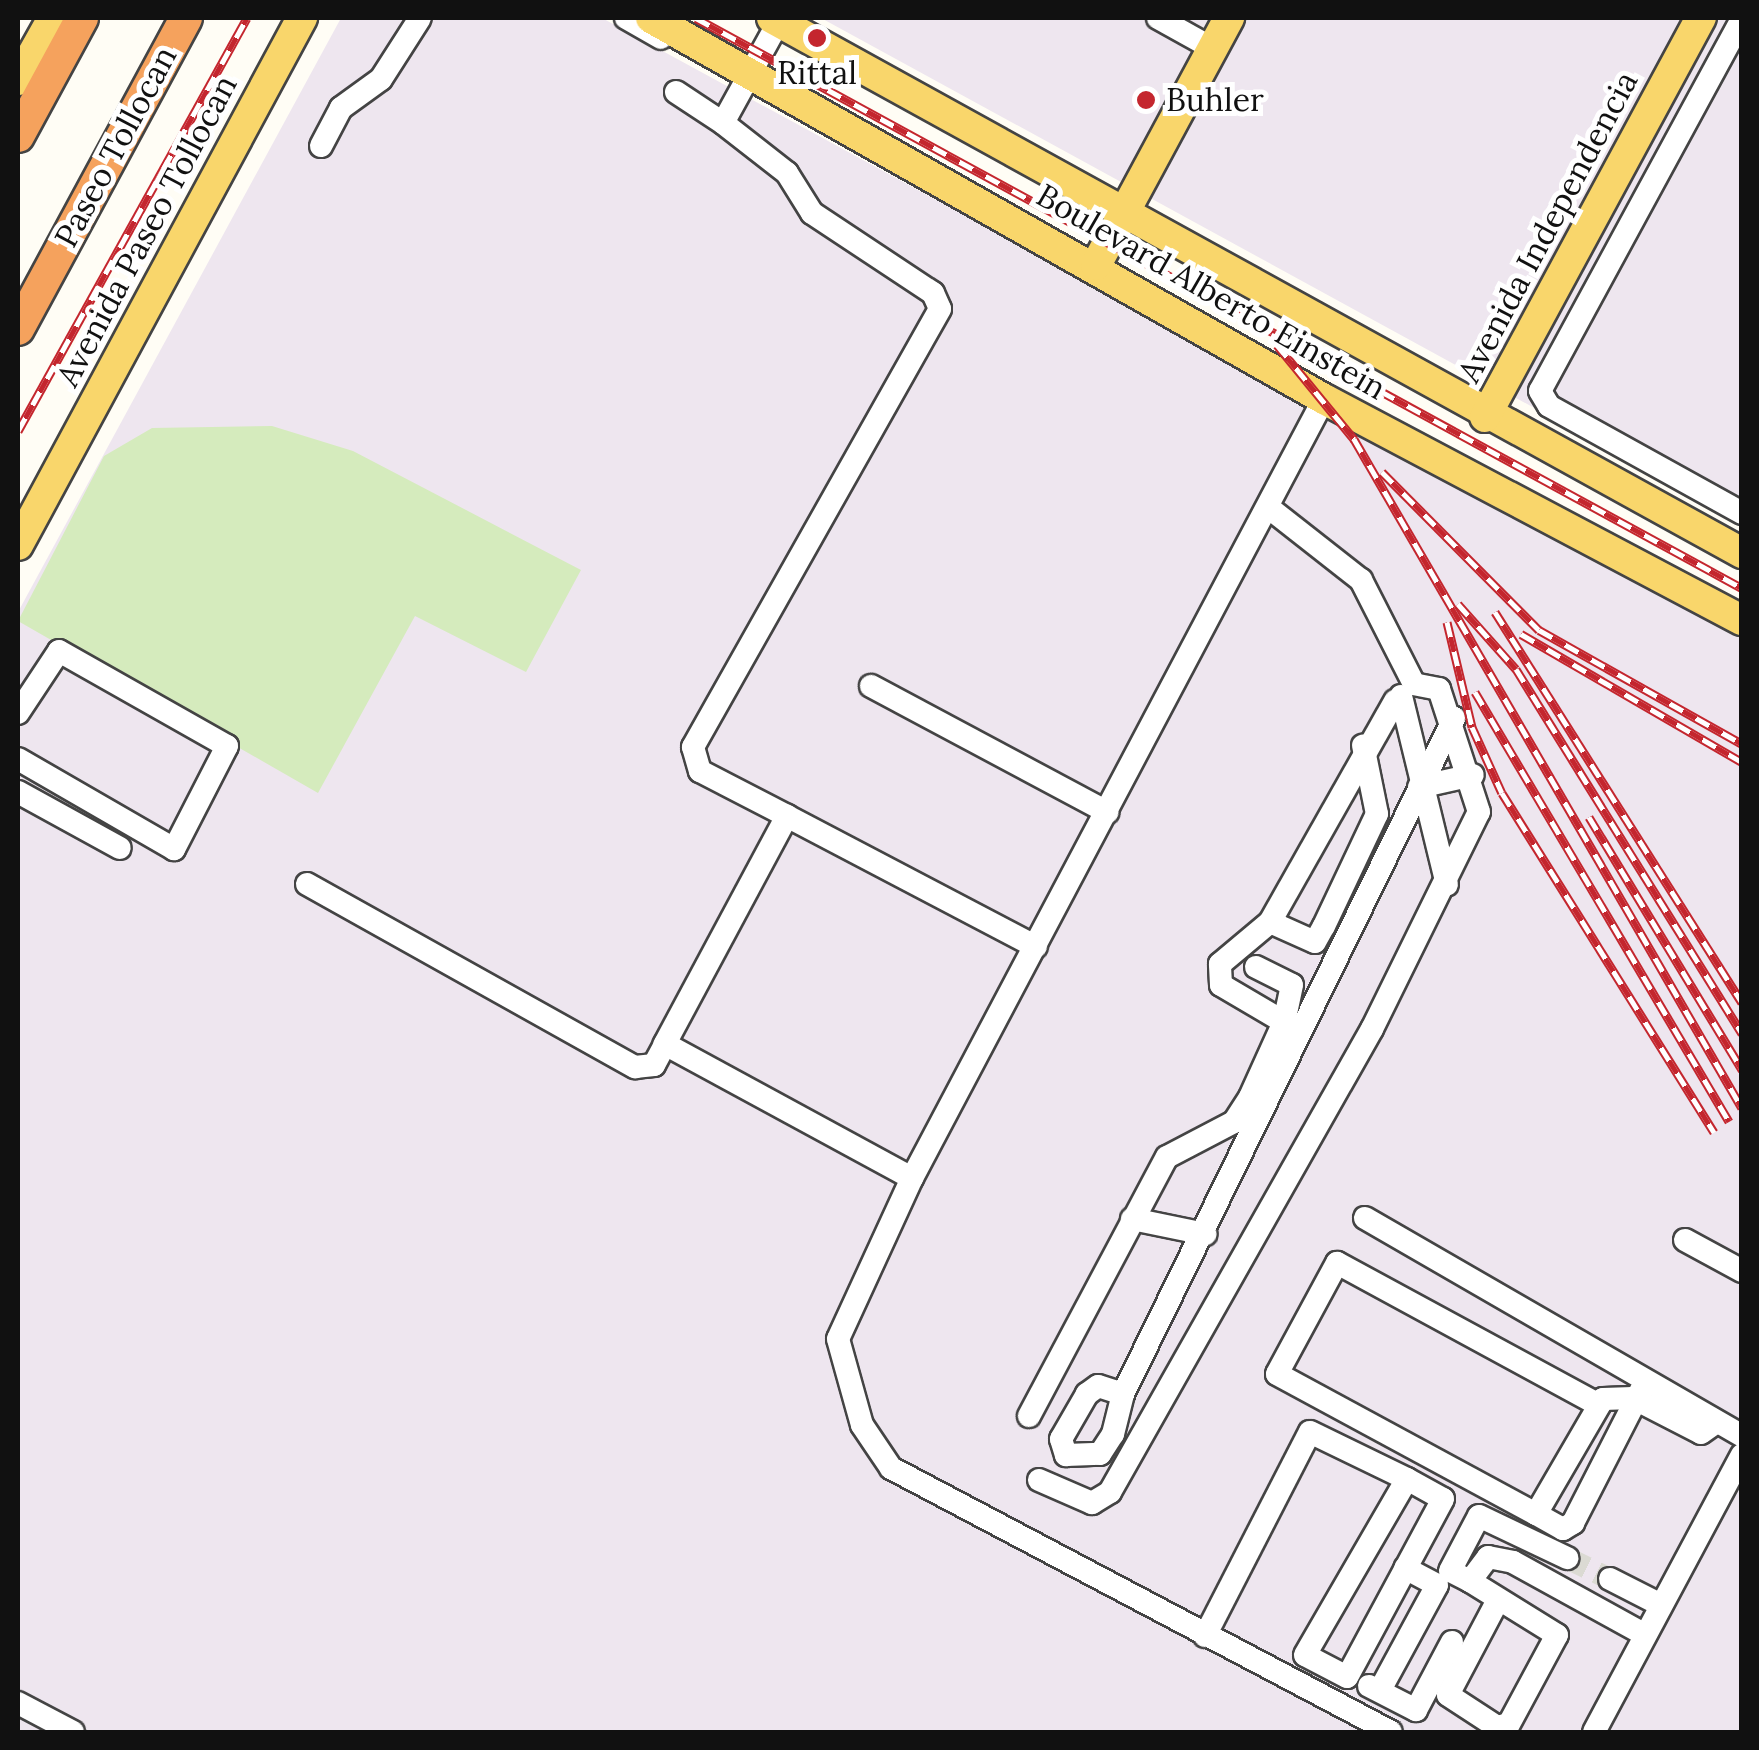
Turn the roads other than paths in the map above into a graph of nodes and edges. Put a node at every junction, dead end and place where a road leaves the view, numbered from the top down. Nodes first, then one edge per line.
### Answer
1 (53, 18) edge
2 (82, 18) edge
3 (186, 18) edge
4 (280, 18) edge
5 (302, 18) edge
6 (420, 18) edge
7 (626, 18) edge
8 (650, 18) edge
9 (1158, 18) edge
10 (1229, 18) edge
11 (1701, 18) edge
12 (776, 19) edge
13 (1742, 19) edge
14 (1212, 48) junction
15 (18, 80) edge
16 (747, 80) junction
17 (676, 92) dead end
18 (723, 124) junction
19 (18, 136) edge
20 (321, 146) dead end
21 (1124, 213) junction
22 (1096, 265) junction
23 (18, 329) edge
24 (1324, 398) junction
25 (1484, 417) junction
26 (54, 478) junction
27 (1268, 507) junction
28 (1742, 513) edge
29 (18, 545) edge
30 (1742, 553) edge
31 (1742, 620) edge
32 (1414, 684) junction
33 (871, 686) dead end
34 (1395, 701) junction
35 (18, 713) edge
36 (1454, 718) junction
37 (1363, 745) junction
38 (18, 759) edge
39 (1474, 775) junction
40 (1419, 788) junction
41 (18, 792) edge
42 (1108, 812) junction
43 (787, 816) junction
44 (120, 848) dead end
45 (307, 884) dead end
46 (1447, 884) junction
47 (1270, 922) junction
48 (1314, 942) junction
49 (1036, 948) junction
50 (1231, 955) junction
51 (1338, 956) junction
52 (1256, 967) junction
53 (1239, 999) junction
54 (1284, 1022) junction
55 (665, 1044) junction
56 (912, 1178) junction
57 (1365, 1218) dead end
58 (1132, 1219) junction
59 (1205, 1234) junction
60 (1685, 1240) dead end
61 (1742, 1271) edge
62 (1648, 1378) junction
63 (1123, 1394) junction
64 (1599, 1405) junction
65 (1078, 1414) junction
66 (1029, 1416) dead end
67 (1718, 1422) junction
68 (1112, 1434) junction
69 (1742, 1436) edge
70 (1135, 1444) junction
71 (1742, 1454) edge
72 (1039, 1480) dead end
73 (1407, 1480) junction
74 (1536, 1514) junction
75 (1378, 1530) junction
76 (1567, 1558) tunnel mouth
77 (1410, 1559) junction
78 (1610, 1579) tunnel mouth
79 (1470, 1581) junction
80 (1498, 1600) junction
81 (1662, 1605) junction
82 (1646, 1635) junction
83 (1205, 1636) junction
84 (1452, 1642) dead end
85 (1348, 1677) junction
86 (1380, 1690) junction
87 (18, 1703) edge
88 (73, 1732) edge
89 (1391, 1732) edge
90 (1594, 1732) edge

1 - 15 main road
2 - 19 highway
3 - 23 highway, Paseo Tollocan
4 - 26 main road, Avenida Paseo Tollocan
5 - 26 main road, Avenida Paseo Tollocan
6 - 20 street
7 - 16 street
8 - 16 main road, Boulevard Alberto Einstein
9 - 14 street
10 - 14 main road
11 - 25 main road, Avenida Independencia
12 - 16 street
12 - 21 main road, Boulevard Alberto Einstein
13 - 28 street
14 - 21 main road
16 - 18 street
16 - 22 main road, Boulevard Alberto Einstein
17 - 18 street
18 - 43 street
21 - 22 main road
21 - 25 main road, Boulevard Alberto Einstein
22 - 24 main road, Boulevard Alberto Einstein
24 - 27 street
24 - 31 main road, Boulevard Alberto Einstein
25 - 30 main road, Boulevard Alberto Einstein
26 - 29 main road, Avenida Paseo Tollocan
27 - 32 street
27 - 42 street
32 - 34 street
32 - 36 street
33 - 42 street
34 - 37 street
34 - 40 street
35 - 38 street
36 - 39 street
36 - 40 street
37 - 47 street
37 - 48 street
39 - 40 street
39 - 46 street
40 - 46 street
40 - 51 street
41 - 44 street
42 - 49 street
43 - 49 street
43 - 55 street
45 - 55 street
46 - 70 street
47 - 48 street
47 - 50 street
48 - 51 street
49 - 56 street
50 - 52 street
50 - 53 street
51 - 59 street
52 - 53 street
52 - 54 street
53 - 54 street
54 - 58 street
55 - 56 street
56 - 83 street
57 - 62 street
58 - 59 street
58 - 66 street
59 - 63 street
60 - 61 street
62 - 67 street
62 - 74 street
63 - 65 street
63 - 68 street
64 - 67 street
64 - 74 street
64 - 74 street
65 - 68 street
65 - 68 street
67 - 69 street
68 - 70 street
70 - 72 street
71 - 81 street
73 - 75 street
73 - 77 street
73 - 83 street
75 - 77 street
75 - 85 street
76 - 79 street
77 - 85 street
77 - 86 street
78 - 81 street
79 - 80 street
79 - 82 street
80 - 80 street
81 - 82 street
82 - 90 street
83 - 89 street
84 - 86 street
85 - 86 street
87 - 88 street

